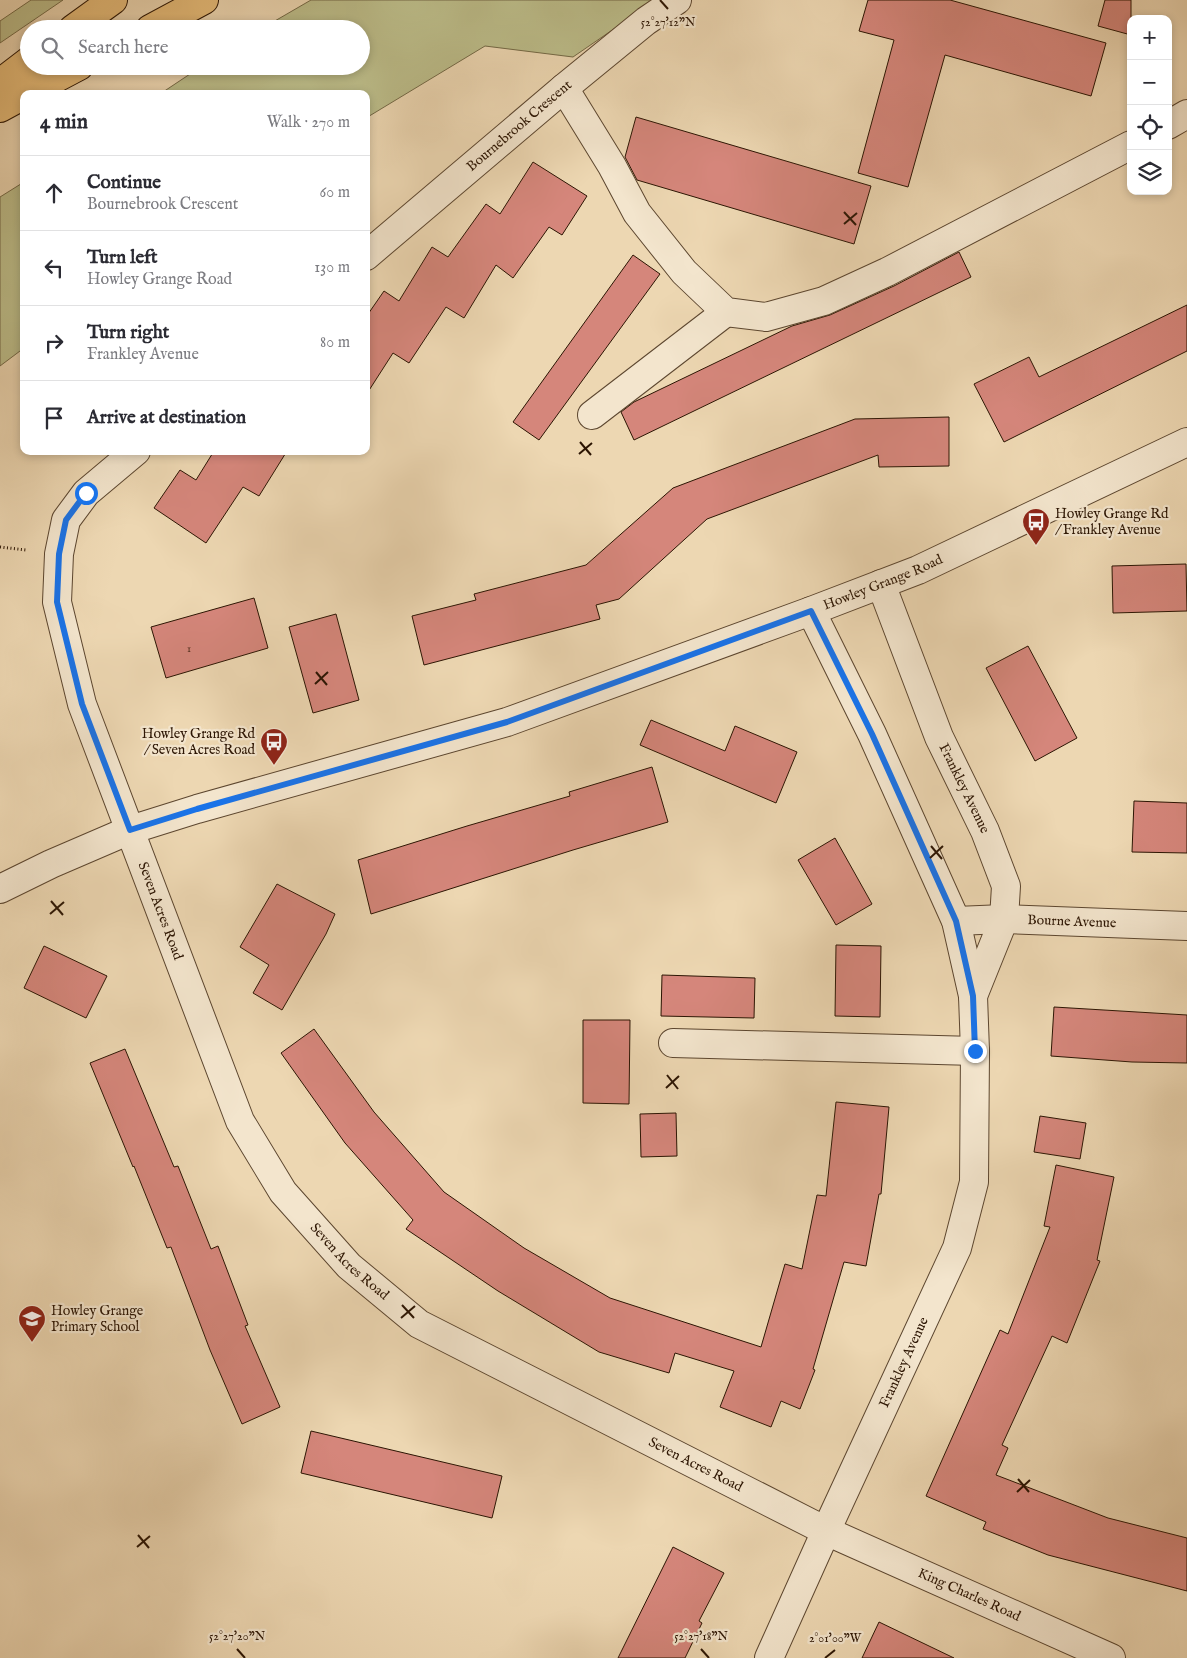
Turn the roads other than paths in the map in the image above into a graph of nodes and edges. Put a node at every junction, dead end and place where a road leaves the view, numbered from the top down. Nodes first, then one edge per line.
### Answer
1 (113, 0) edge
2 (204, 0) edge
3 (677, 0) edge
4 (85, 20) edge
5 (167, 20) edge
6 (20, 69) edge
7 (62, 75) edge
8 (0, 83) edge
9 (564, 88) junction
10 (33, 90) edge
11 (20, 97) edge
12 (0, 108) edge
13 (1187, 114) edge
14 (1172, 122) edge
15 (1127, 147) edge
16 (370, 253) edge
17 (726, 312) junction
18 (592, 415) dead end
19 (1187, 442) edge
20 (131, 455) edge
21 (881, 584) junction
22 (811, 611) junction
23 (130, 830) junction
24 (0, 889) edge
25 (1004, 919) junction
26 (956, 921) junction
27 (1187, 926) edge
28 (973, 996) junction
29 (673, 1044) dead end
30 (975, 1051) junction
31 (826, 1531) junction
32 (769, 1658) edge
33 (1111, 1658) edge

1 - 4 highway
2 - 5 highway
3 - 9 street, Bournebrook Crescent
6 - 8 highway
7 - 10 highway
9 - 16 street, Bournebrook Crescent
9 - 17 street
11 - 12 highway
13 - 14 street
15 - 17 street
17 - 18 street
19 - 21 street, Howley Grange Road
20 - 23 street
21 - 22 street, Howley Grange Road
21 - 25 street, Frankley Avenue
22 - 23 street, Howley Grange Road
22 - 26 street, Frankley Avenue
23 - 24 street, Howley Grange Road
23 - 31 street, Seven Acres Road
25 - 26 street, Bourne Avenue
25 - 27 street, Bourne Avenue
25 - 28 street, Frankley Avenue
26 - 28 street, Frankley Avenue
28 - 30 street, Frankley Avenue
29 - 30 street
30 - 31 street, Frankley Avenue
31 - 32 street, Frankley Avenue
31 - 33 street, King Charles Road

